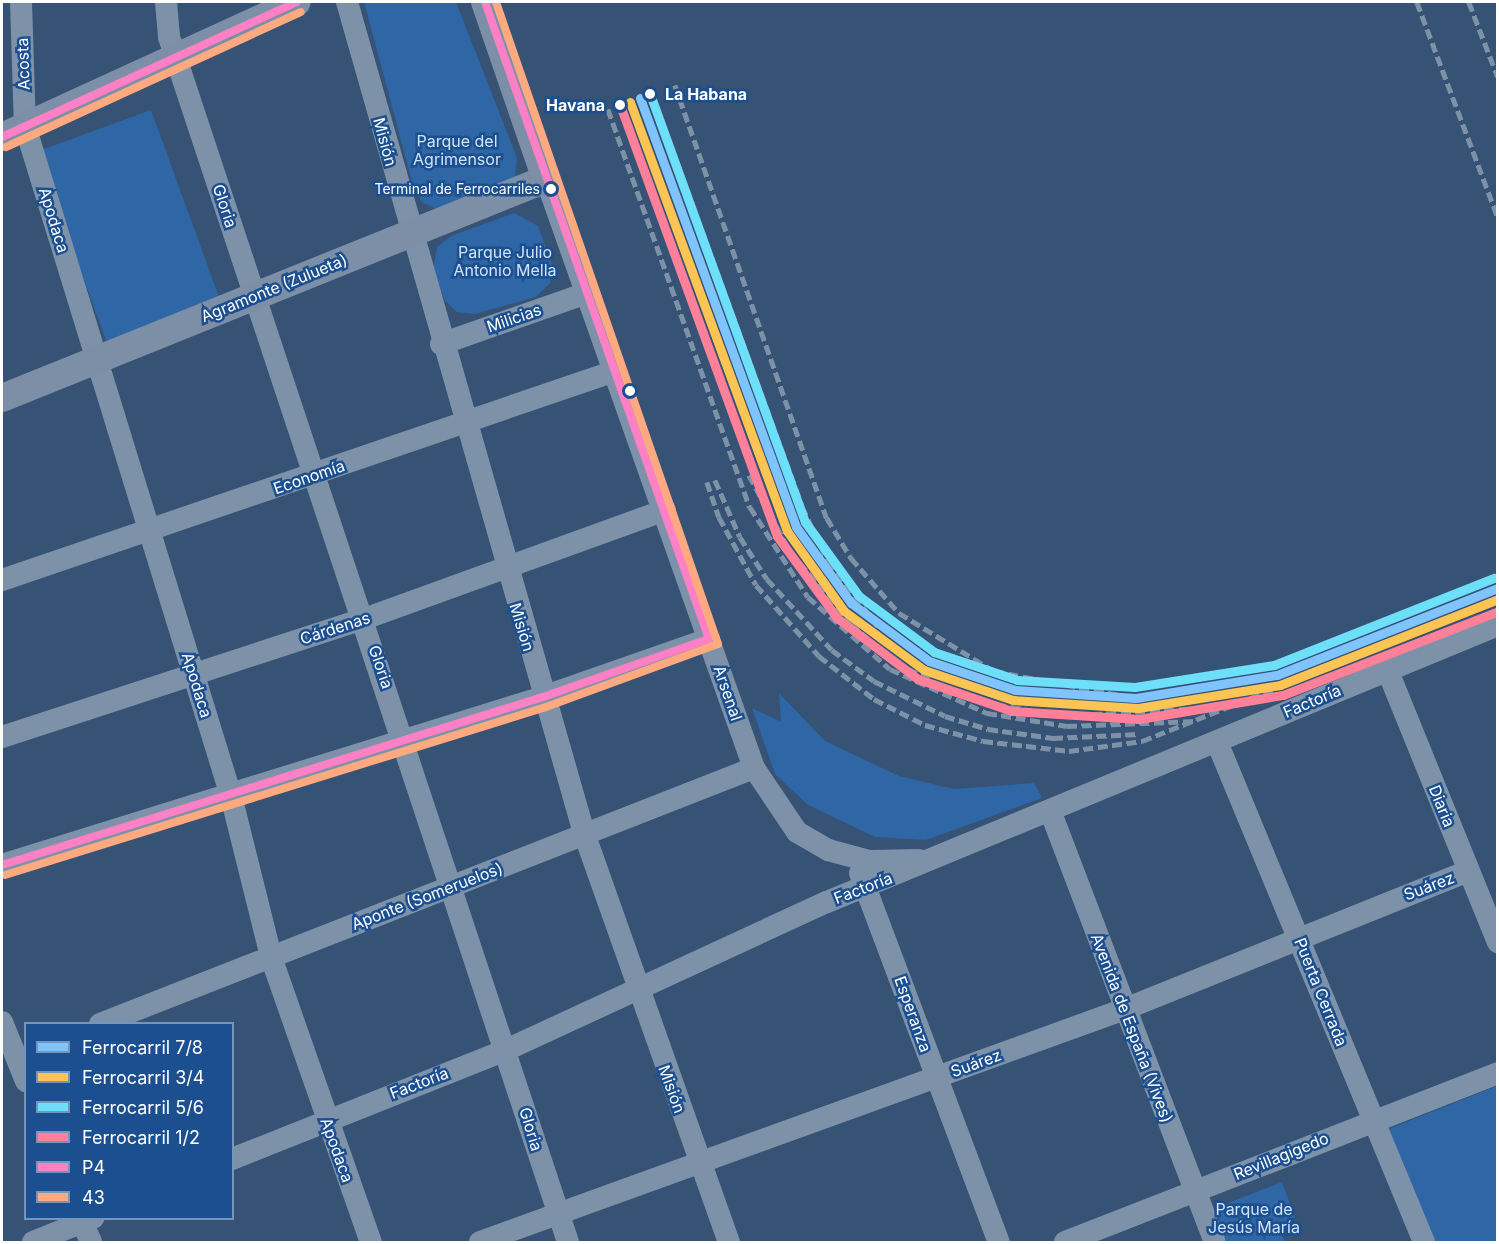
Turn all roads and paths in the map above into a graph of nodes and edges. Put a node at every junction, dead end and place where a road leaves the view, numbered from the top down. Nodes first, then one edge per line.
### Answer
1 (21, 2) edge
2 (166, 2) edge
3 (297, 2) edge
4 (347, 2) edge
5 (485, 2) edge
6 (177, 58) junction
7 (13, 131) edge
8 (546, 179) junction
9 (410, 234) junction
10 (587, 293) junction
11 (254, 296) junction
12 (441, 344) junction
13 (97, 359) junction
14 (615, 371) junction
15 (2, 398) edge
16 (464, 423) junction
17 (314, 476) junction
18 (665, 510) junction
19 (149, 531) junction
20 (505, 569) junction
21 (2, 580) edge
22 (364, 619) junction
23 (1497, 625) edge
24 (709, 639) junction
25 (1387, 669) junction
26 (193, 673) junction
27 (543, 697) junction
28 (2, 737) edge
29 (406, 740) junction
30 (1217, 742) junction
31 (754, 768) junction
32 (231, 796) junction
33 (1051, 813) junction
34 (584, 833) junction
35 (853, 858) junction
36 (934, 860) junction
37 (2, 865) edge
38 (1468, 871) junction
39 (866, 887) junction
40 (450, 888) junction
41 (1299, 937) junction
42 (1497, 942) edge
43 (270, 957) junction
44 (636, 990) junction
45 (1125, 1009) junction
46 (2, 1022) edge
47 (103, 1022) edge
48 (506, 1050) junction
49 (14, 1057) edge
50 (1497, 1073) edge
51 (937, 1077) junction
52 (24, 1078) edge
53 (1373, 1118) junction
54 (326, 1119) junction
55 (234, 1158) edge
56 (699, 1164) junction
57 (1194, 1192) junction
58 (558, 1215) junction
59 (86, 1226) edge
60 (33, 1242) edge
61 (371, 1242) edge
62 (480, 1242) edge
63 (568, 1242) edge
64 (729, 1242) edge
65 (999, 1242) edge
66 (1065, 1242) edge
67 (1215, 1242) edge
68 (1424, 1242) edge

1 - 7 street, Acosta
2 - 6 street, Gloria
3 - 6 main road
4 - 9 street, Misión
5 - 8 main road, Arsenal
6 - 7 main road
6 - 11 street, Gloria
7 - 13 street, Apodaca
8 - 9 main road, Agramonte (Zulueta)
8 - 10 street, Arsenal
9 - 11 main road, Agramonte (Zulueta)
9 - 12 street, Misión
10 - 12 street, Milicias
10 - 14 street, Arsenal
11 - 13 main road, Agramonte (Zulueta)
11 - 17 street, Gloria
12 - 16 street, Misión
13 - 15 main road, Agramonte (Zulueta)
13 - 19 street, Apodaca
14 - 16 street, Economía
14 - 18 street, Arsenal
16 - 17 street, Economía
16 - 20 street, Misión
17 - 19 street, Economía
17 - 22 street, Gloria
18 - 20 street, Cárdenas
18 - 24 street, Arsenal
19 - 21 street, Economía
19 - 26 street, Apodaca
20 - 22 street, Cárdenas
20 - 27 street, Misión
22 - 26 street, Cárdenas
22 - 29 street, Gloria
23 - 25 street, Factoría
24 - 27 street
24 - 31 street, Arsenal
25 - 30 street, Factoría
25 - 38 street, Diaria
26 - 28 street, Cárdenas
26 - 32 street, Apodaca
27 - 29 street
27 - 34 street, Misión
29 - 32 street
29 - 40 street, Gloria
30 - 33 street, Factoría
30 - 41 street, Puerta Cerrada
31 - 34 street, Aponte (Someruelos)
31 - 35 street, Arsenal
32 - 37 street
32 - 43 street, Apodaca
33 - 36 street, Factoría
33 - 45 street, Avenida de España (Vives)
34 - 40 street, Aponte (Someruelos)
34 - 44 street, Misión
35 - 36 street, Arsenal
35 - 39 street, Esperanza
36 - 39 street, Factoría
38 - 41 street, Suárez
38 - 42 street, Diaria
39 - 44 street, Factoría
39 - 51 street, Esperanza
40 - 43 street, Aponte (Someruelos)
40 - 48 street, Gloria
41 - 45 street, Suárez
41 - 53 street, Puerta Cerrada
43 - 47 street, Aponte (Someruelos)
43 - 54 street, Apodaca
44 - 48 street, Factoría
44 - 56 street, Misión
45 - 51 street, Suárez
45 - 57 street, Avenida de España (Vives)
46 - 49 street
48 - 54 street, Factoría
48 - 58 street, Gloria
49 - 52 street
50 - 53 street, Revillagigedo
51 - 56 street, Suárez
51 - 65 street, Esperanza
53 - 57 street, Revillagigedo
53 - 68 street, Puerta Cerrada
54 - 55 street, Factoría
54 - 61 street, Apodaca
56 - 58 street, Suárez
56 - 64 street, Misión
57 - 66 street, Revillagigedo
57 - 67 street, Avenida de España (Vives)
58 - 62 street, Suárez
58 - 63 street, Gloria
59 - 60 street

